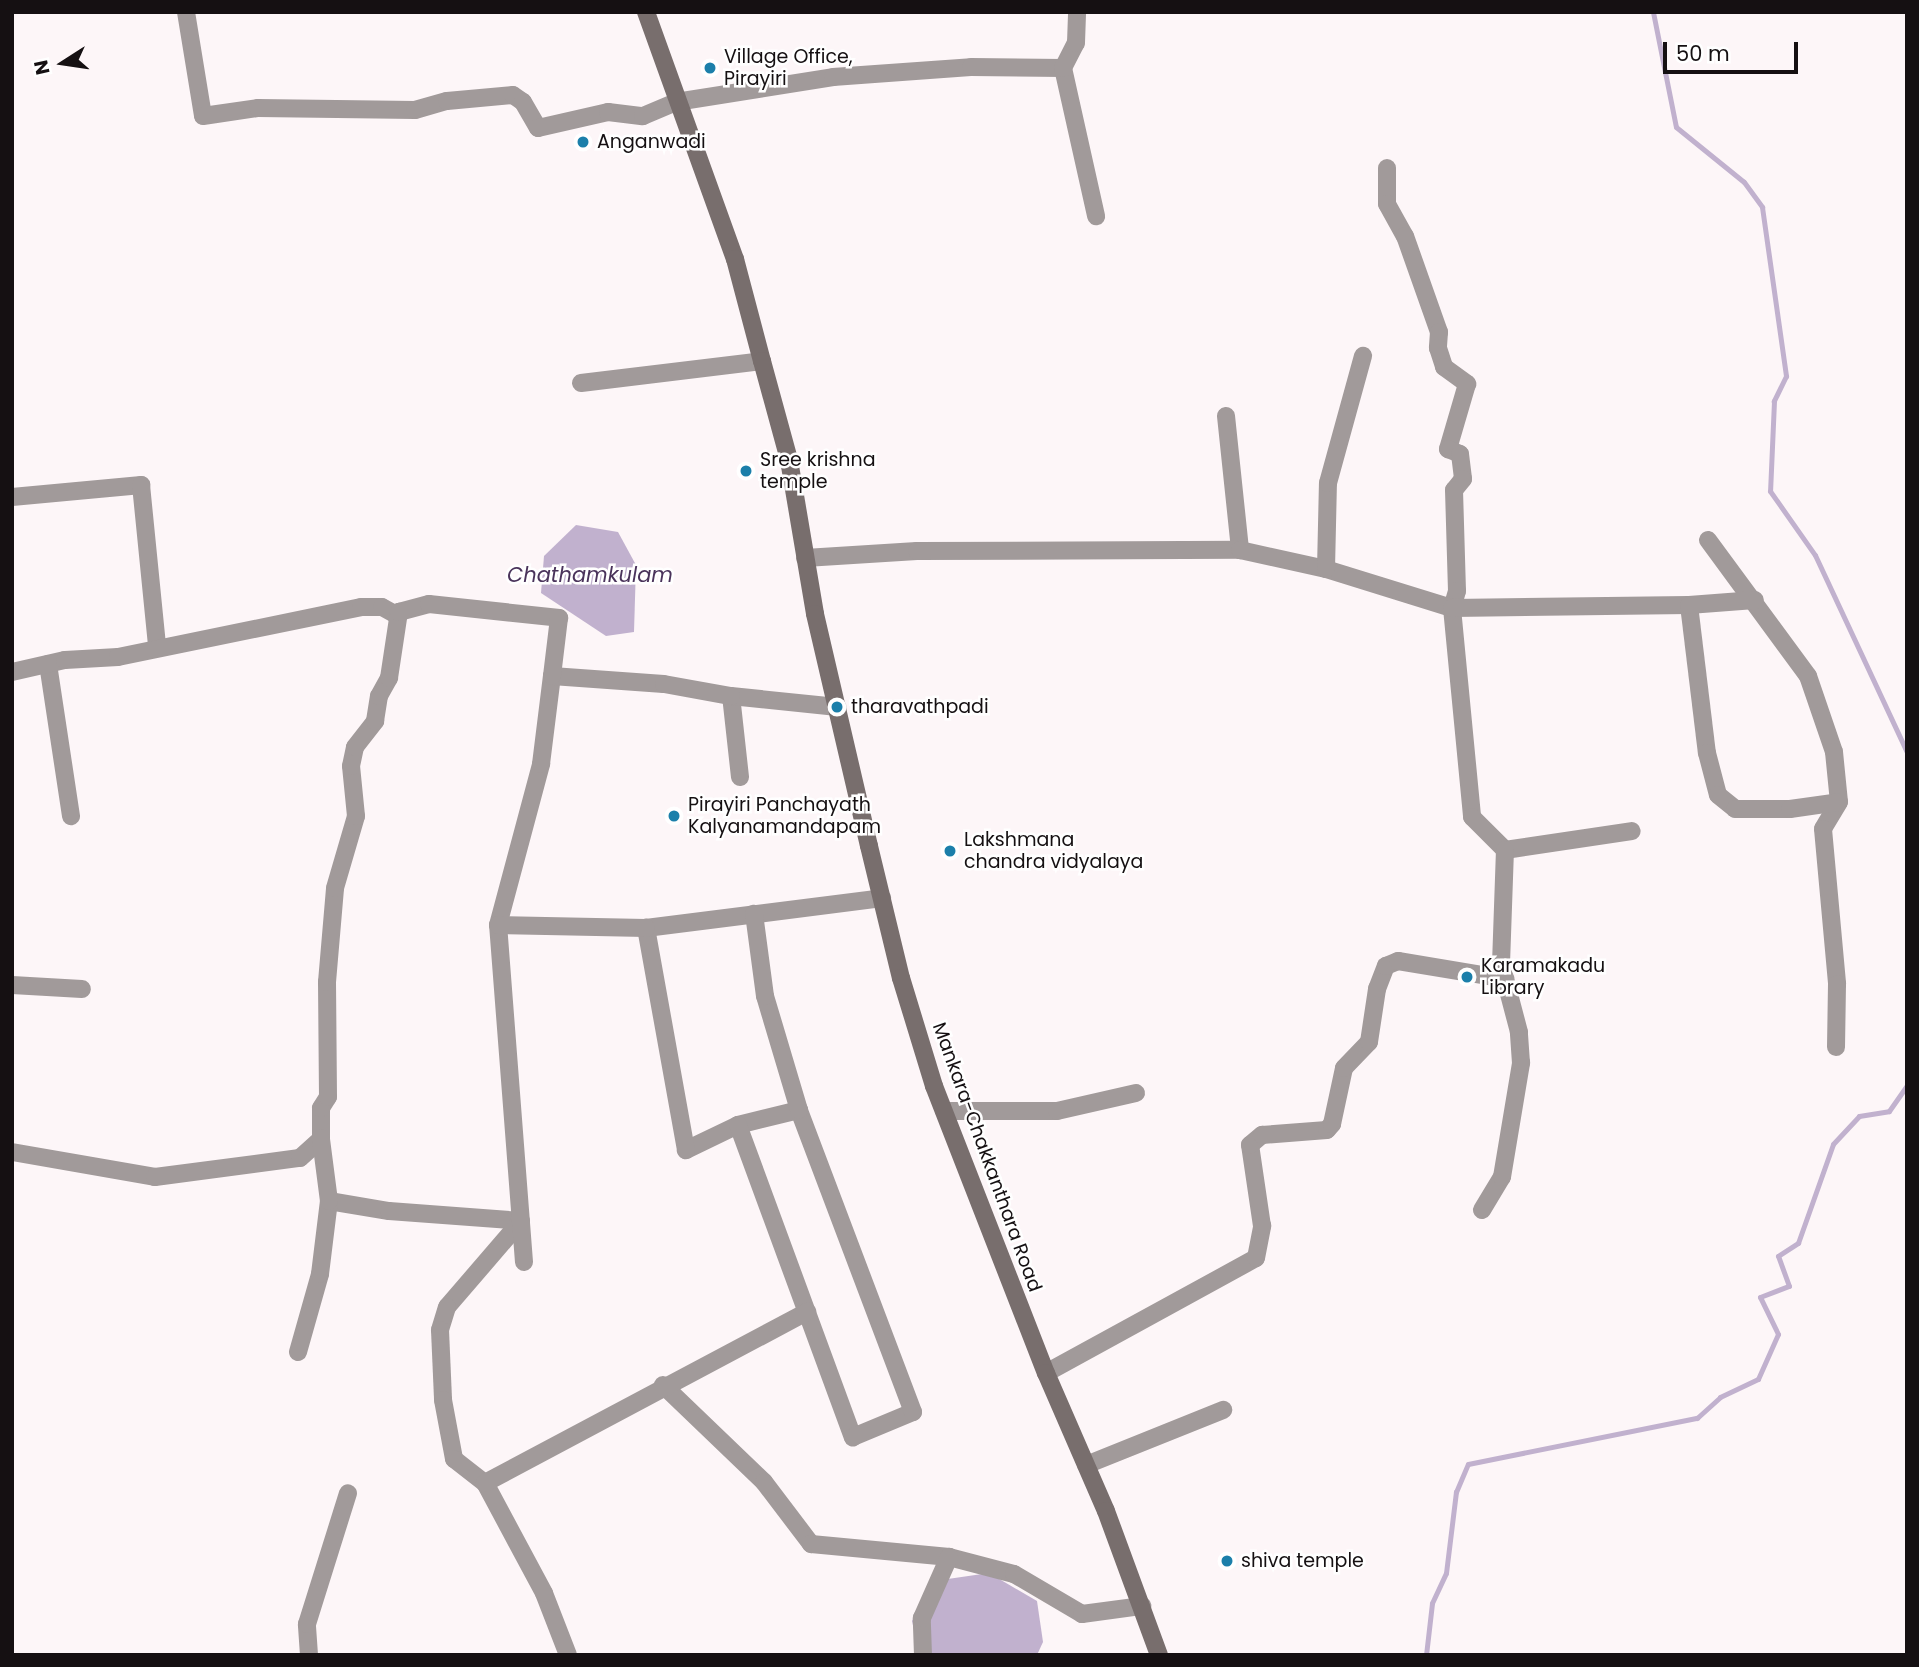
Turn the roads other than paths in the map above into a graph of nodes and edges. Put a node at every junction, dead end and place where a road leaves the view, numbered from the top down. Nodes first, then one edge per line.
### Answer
1 (186, 12) edge
2 (646, 12) edge
3 (1077, 12) edge
4 (1063, 68) junction
5 (676, 102) junction
6 (1387, 168) dead end
7 (1096, 216) dead end
8 (1363, 356) dead end
9 (762, 361) junction
10 (581, 383) dead end
11 (1226, 416) dead end
12 (12, 497) edge
13 (1708, 540) dead end
14 (1240, 551) junction
15 (805, 558) junction
16 (1326, 569) junction
17 (1755, 600) junction
18 (1689, 605) junction
19 (1452, 608) junction
20 (398, 616) junction
21 (157, 646) junction
22 (48, 664) junction
23 (12, 672) edge
24 (552, 676) junction
25 (731, 696) junction
26 (836, 707) junction
27 (740, 777) dead end
28 (1839, 802) junction
29 (71, 816) dead end
30 (1632, 831) dead end
31 (1504, 850) junction
32 (882, 898) junction
33 (754, 914) junction
34 (498, 925) junction
35 (646, 928) junction
36 (1506, 979) junction
37 (12, 985) edge
38 (82, 989) dead end
39 (1836, 1047) dead end
40 (1136, 1093) dead end
41 (799, 1110) junction
42 (944, 1111) junction
43 (738, 1125) junction
44 (321, 1139) junction
45 (12, 1152) edge
46 (329, 1202) junction
47 (1482, 1210) dead end
48 (521, 1221) junction
49 (524, 1262) dead end
50 (807, 1312) junction
51 (299, 1352) dead end
52 (1046, 1373) junction
53 (663, 1385) junction
54 (1223, 1410) dead end
55 (1086, 1465) junction
56 (485, 1483) junction
57 (348, 1493) dead end
58 (949, 1557) junction
59 (1142, 1606) junction
60 (309, 1655) edge
61 (568, 1655) edge
62 (923, 1655) edge
63 (1159, 1655) edge

1 - 5 street
2 - 5 main road, Mankara-Chakkanthara Road
3 - 4 street
4 - 5 street
4 - 7 street
5 - 9 main road, Mankara-Chakkanthara Road
6 - 19 street
8 - 16 street
9 - 10 street
9 - 15 main road, Mankara-Chakkanthara Road
11 - 14 street
12 - 21 street
13 - 17 street
14 - 15 street
14 - 16 street
15 - 26 main road, Mankara-Chakkanthara Road
16 - 19 street
17 - 18 street
17 - 28 street
18 - 19 street
18 - 28 street
19 - 31 street
20 - 21 street
20 - 24 street
20 - 44 street
21 - 22 street
22 - 23 street
22 - 29 street
24 - 25 street
24 - 34 street
25 - 26 street
25 - 27 street
26 - 32 main road, Mankara-Chakkanthara Road
28 - 39 street
30 - 31 street
31 - 36 street
32 - 33 street
32 - 42 main road, Mankara-Chakkanthara Road
33 - 35 street
33 - 41 street
34 - 35 street
34 - 48 street
35 - 43 street
36 - 47 street
36 - 52 street
37 - 38 street
40 - 42 street
41 - 43 street
41 - 50 street
42 - 52 main road, Mankara-Chakkanthara Road
43 - 50 street
44 - 45 street
44 - 46 street
46 - 48 street
46 - 51 street
48 - 49 street
48 - 56 street
50 - 53 street
52 - 55 main road, Mankara-Chakkanthara Road
53 - 56 street
53 - 58 street
54 - 55 street
55 - 59 main road, Mankara-Chakkanthara Road
56 - 61 street
57 - 60 street
58 - 59 street
58 - 62 street
59 - 63 main road, Mankara-Chakkanthara Road

